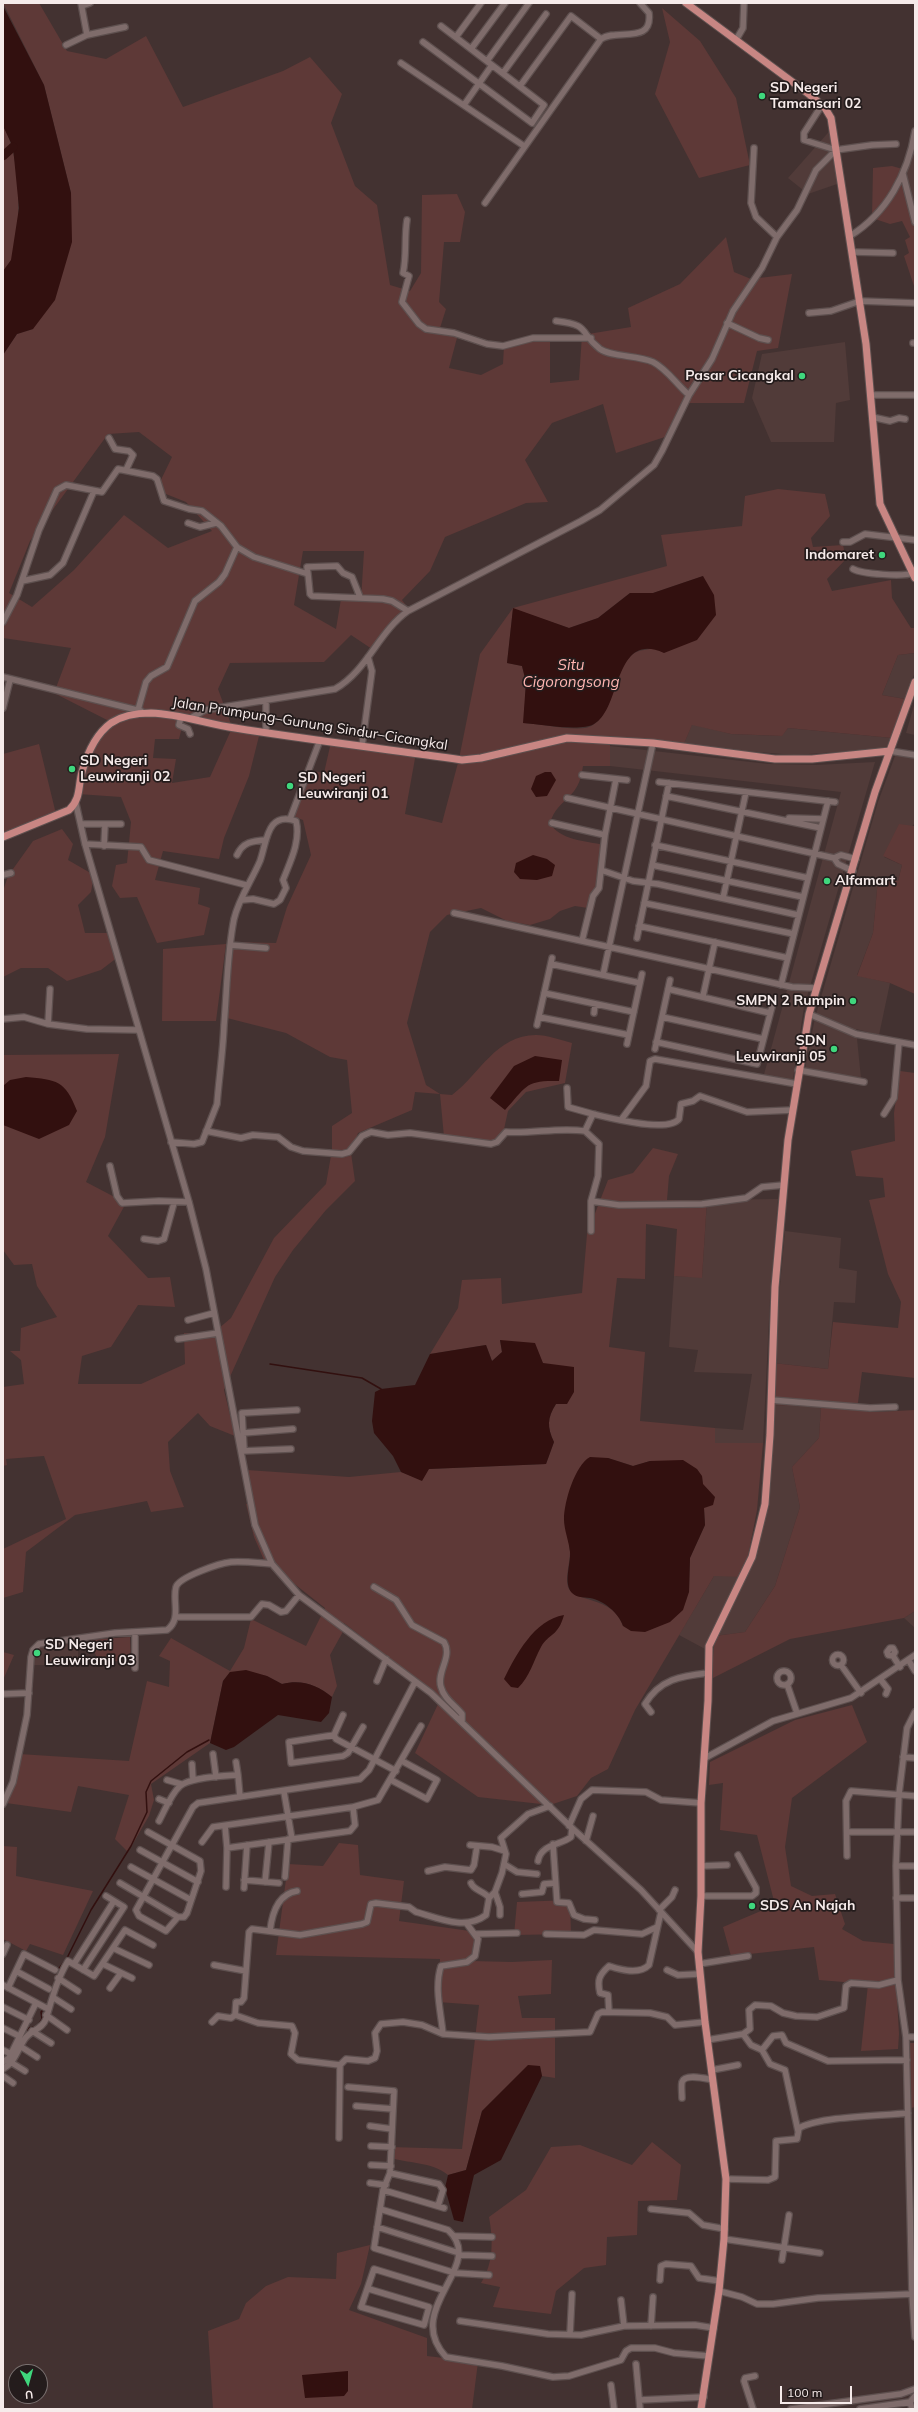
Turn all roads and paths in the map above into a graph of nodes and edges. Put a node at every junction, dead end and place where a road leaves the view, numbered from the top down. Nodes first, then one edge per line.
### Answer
1 (90, 3) edge
2 (481, 3) edge
3 (505, 3) edge
4 (529, 3) edge
5 (640, 3) edge
6 (686, 3) edge
7 (744, 3) edge
8 (81, 4) edge
9 (546, 14) dead end
10 (441, 26) dead end
11 (125, 27) dead end
12 (87, 35) junction
13 (456, 37) junction
14 (601, 38) junction
15 (736, 40) junction
16 (423, 42) dead end
17 (66, 45) dead end
18 (471, 49) junction
19 (487, 61) junction
20 (401, 63) dead end
21 (492, 65) junction
22 (503, 73) junction
23 (479, 84) junction
24 (520, 86) junction
25 (464, 105) junction
26 (822, 106) junction
27 (915, 131) edge
28 (896, 144) dead end
29 (524, 146) junction
30 (754, 148) dead end
31 (836, 150) junction
32 (903, 174) junction
33 (485, 203) dead end
34 (407, 220) dead end
35 (915, 222) edge
36 (850, 236) junction
37 (777, 237) junction
38 (853, 252) junction
39 (893, 253) dead end
40 (860, 301) junction
41 (915, 302) edge
42 (809, 313) dead end
43 (556, 321) dead end
44 (727, 323) junction
45 (591, 338) junction
46 (768, 340) dead end
47 (689, 395) junction
48 (871, 395) junction
49 (915, 395) edge
50 (872, 417) junction
51 (905, 419) dead end
52 (109, 438) dead end
53 (126, 470) junction
54 (94, 491) junction
55 (188, 523) dead end
56 (216, 523) junction
57 (894, 538) junction
58 (915, 540) edge
59 (843, 542) dead end
60 (237, 547) junction
61 (852, 569) dead end
62 (308, 574) junction
63 (914, 576) edge
64 (22, 581) junction
65 (360, 597) junction
66 (408, 611) junction
67 (3, 622) edge
68 (368, 657) junction
69 (3, 677) edge
70 (10, 680) junction
71 (915, 682) edge
72 (266, 701) junction
73 (3, 708) edge
74 (138, 710) junction
75 (151, 713) junction
76 (181, 717) junction
77 (191, 718) junction
78 (266, 732) junction
79 (190, 734) dead end
80 (320, 740) junction
81 (653, 743) junction
82 (362, 746) junction
83 (890, 751) junction
84 (915, 755) edge
85 (582, 775) dead end
86 (616, 779) junction
87 (627, 780) dead end
88 (658, 782) dead end
89 (669, 783) junction
90 (746, 792) junction
91 (666, 796) junction
92 (567, 798) dead end
93 (828, 801) junction
94 (835, 802) dead end
95 (76, 804) junction
96 (610, 808) junction
97 (742, 812) junction
98 (637, 815) junction
99 (776, 818) junction
100 (290, 819) junction
101 (823, 819) junction
102 (661, 820) junction
103 (552, 823) dead end
104 (81, 824) junction
105 (121, 824) dead end
106 (105, 825) junction
107 (821, 828) junction
108 (605, 835) junction
109 (3, 837) edge
110 (736, 837) junction
111 (266, 840) junction
112 (85, 844) junction
113 (655, 845) junction
114 (104, 846) junction
115 (814, 854) junction
116 (237, 855) dead end
117 (834, 858) junction
118 (856, 859) junction
119 (731, 861) junction
120 (652, 865) junction
121 (601, 870) junction
122 (853, 871) junction
123 (11, 873) dead end
124 (3, 875) edge
125 (623, 878) junction
126 (808, 878) junction
127 (726, 880) junction
128 (648, 883) junction
129 (246, 885) junction
130 (803, 897) junction
131 (722, 898) junction
132 (242, 900) junction
133 (644, 903) junction
134 (454, 913) dead end
135 (798, 915) junction
136 (639, 926) junction
137 (794, 934) junction
138 (637, 938) dead end
139 (582, 941) junction
140 (715, 942) junction
141 (230, 945) junction
142 (609, 947) junction
143 (266, 948) dead end
144 (552, 958) dead end
145 (788, 958) junction
146 (551, 964) junction
147 (709, 968) junction
148 (642, 974) dead end
149 (603, 975) junction
150 (670, 980) dead end
151 (640, 983) junction
152 (781, 985) junction
153 (803, 988) junction
154 (816, 988) junction
155 (50, 989) dead end
156 (668, 989) junction
157 (544, 993) junction
158 (703, 996) junction
159 (813, 997) junction
160 (773, 1003) dead end
161 (596, 1004) junction
162 (594, 1012) dead end
163 (634, 1012) junction
164 (770, 1013) junction
165 (809, 1014) junction
166 (662, 1016) junction
167 (539, 1017) junction
168 (3, 1019) edge
169 (48, 1024) junction
170 (537, 1025) dead end
171 (138, 1030) junction
172 (629, 1035) junction
173 (764, 1039) junction
174 (656, 1042) junction
175 (899, 1042) junction
176 (627, 1044) dead end
177 (915, 1045) edge
178 (655, 1049) dead end
179 (798, 1070) junction
180 (864, 1082) dead end
181 (797, 1084) junction
182 (567, 1088) dead end
183 (793, 1110) junction
184 (593, 1114) junction
185 (884, 1114) dead end
186 (621, 1120) junction
187 (206, 1131) junction
188 (585, 1131) junction
189 (171, 1142) junction
190 (110, 1166) dead end
191 (784, 1185) junction
192 (591, 1201) junction
193 (189, 1202) junction
194 (174, 1203) junction
195 (591, 1231) dead end
196 (144, 1240) dead end
197 (214, 1314) junction
198 (188, 1320) dead end
199 (218, 1333) junction
200 (178, 1339) dead end
201 (771, 1400) junction
202 (895, 1407) dead end
203 (297, 1410) dead end
204 (293, 1429) dead end
205 (243, 1433) junction
206 (291, 1449) dead end
207 (243, 1451) junction
208 (272, 1564) junction
209 (374, 1587) dead end
210 (299, 1595) junction
211 (175, 1618) junction
212 (135, 1633) junction
213 (915, 1655) edge
214 (893, 1656) dead end
215 (386, 1659) junction
216 (909, 1660) junction
217 (841, 1665) dead end
218 (900, 1667) junction
219 (135, 1668) dead end
220 (915, 1671) edge
221 (708, 1673) junction
222 (882, 1680) junction
223 (377, 1681) dead end
224 (415, 1682) junction
225 (787, 1684) dead end
226 (29, 1693) junction
227 (861, 1693) junction
228 (3, 1694) edge
229 (886, 1694) dead end
230 (652, 1712) dead end
231 (915, 1712) edge
232 (797, 1713) junction
233 (342, 1715) dead end
234 (462, 1722) junction
235 (421, 1726) dead end
236 (363, 1727) dead end
237 (334, 1735) junction
238 (351, 1747) junction
239 (213, 1754) dead end
240 (904, 1757) junction
241 (705, 1758) junction
242 (915, 1758) edge
243 (374, 1759) junction
244 (402, 1761) junction
245 (236, 1762) dead end
246 (192, 1764) dead end
247 (396, 1771) junction
248 (238, 1775) junction
249 (216, 1777) junction
250 (167, 1780) dead end
251 (193, 1780) junction
252 (391, 1780) junction
253 (181, 1784) junction
254 (284, 1792) junction
255 (899, 1794) junction
256 (915, 1796) edge
257 (240, 1797) junction
258 (159, 1799) dead end
259 (169, 1803) junction
260 (701, 1803) junction
261 (3, 1804) edge
262 (550, 1806) junction
263 (352, 1807) junction
264 (593, 1816) dead end
265 (288, 1817) junction
266 (159, 1820) dead end
267 (225, 1826) junction
268 (571, 1827) junction
269 (896, 1831) junction
270 (148, 1832) dead end
271 (846, 1832) junction
272 (915, 1832) edge
273 (290, 1839) junction
274 (586, 1841) junction
275 (202, 1842) dead end
276 (269, 1842) junction
277 (554, 1844) junction
278 (247, 1845) junction
279 (470, 1845) dead end
280 (172, 1846) junction
281 (477, 1846) junction
282 (228, 1848) junction
283 (140, 1850) dead end
284 (505, 1851) junction
285 (738, 1855) dead end
286 (847, 1856) dead end
287 (538, 1861) dead end
288 (163, 1863) junction
289 (504, 1864) junction
290 (727, 1865) dead end
291 (701, 1866) junction
292 (896, 1866) junction
293 (915, 1866) edge
294 (130, 1867) dead end
295 (428, 1871) dead end
296 (537, 1874) dead end
297 (285, 1877) dead end
298 (153, 1880) junction
299 (244, 1880) junction
300 (198, 1882) junction
301 (265, 1882) junction
302 (279, 1882) dead end
303 (120, 1883) dead end
304 (471, 1883) dead end
305 (555, 1883) junction
306 (226, 1887) dead end
307 (244, 1888) dead end
308 (675, 1890) dead end
309 (297, 1892) dead end
310 (495, 1892) junction
311 (522, 1894) dead end
312 (106, 1896) dead end
313 (701, 1896) junction
314 (144, 1897) junction
315 (489, 1898) junction
316 (896, 1898) junction
317 (915, 1898) edge
318 (191, 1900) junction
319 (114, 1901) junction
320 (660, 1911) junction
321 (500, 1915) dead end
322 (178, 1917) junction
323 (595, 1920) dead end
324 (467, 1924) junction
325 (657, 1927) junction
326 (270, 1931) junction
327 (517, 1933) dead end
328 (476, 1934) junction
329 (546, 1934) dead end
330 (7, 1945) dead end
331 (153, 1945) dead end
332 (113, 1948) junction
333 (698, 1952) junction
334 (3, 1954) edge
335 (748, 1956) dead end
336 (74, 1964) junction
337 (103, 1964) junction
338 (699, 1964) junction
339 (148, 1965) dead end
340 (214, 1965) dead end
341 (55, 1970) dead end
342 (83, 1970) junction
343 (667, 1970) dead end
344 (16, 1971) junction
345 (246, 1971) junction
346 (121, 1972) junction
347 (699, 1974) junction
348 (58, 1978) junction
349 (132, 1978) dead end
350 (898, 1980) junction
351 (6, 1986) edge
352 (110, 1988) dead end
353 (49, 1989) dead end
354 (78, 1991) dead end
355 (54, 1998) junction
356 (36, 2003) junction
357 (3, 2007) edge
358 (71, 2009) dead end
359 (46, 2010) junction
360 (609, 2012) junction
361 (235, 2015) junction
362 (29, 2020) junction
363 (212, 2022) dead end
364 (705, 2022) junction
365 (3, 2028) edge
366 (67, 2030) dead end
367 (32, 2031) junction
368 (443, 2034) junction
369 (743, 2034) junction
370 (19, 2036) junction
371 (906, 2037) junction
372 (915, 2037) edge
373 (707, 2040) junction
374 (51, 2043) dead end
375 (20, 2046) junction
376 (3, 2050) edge
377 (762, 2050) junction
378 (11, 2054) junction
379 (37, 2057) dead end
380 (907, 2060) junction
381 (3, 2062) edge
382 (12, 2063) junction
383 (340, 2065) junction
384 (738, 2065) dead end
385 (3, 2069) edge
386 (712, 2070) junction
387 (24, 2072) dead end
388 (3, 2076) edge
389 (713, 2080) junction
390 (13, 2083) dead end
391 (348, 2087) dead end
392 (682, 2098) dead end
393 (356, 2106) dead end
394 (393, 2109) junction
395 (908, 2113) junction
396 (370, 2126) dead end
397 (392, 2129) junction
398 (798, 2131) junction
399 (339, 2138) dead end
400 (371, 2146) dead end
401 (392, 2148) junction
402 (371, 2165) dead end
403 (391, 2166) junction
404 (390, 2173) junction
405 (726, 2179) junction
406 (370, 2184) dead end
407 (384, 2187) junction
408 (438, 2206) junction
409 (444, 2208) dead end
410 (380, 2209) junction
411 (651, 2210) dead end
412 (789, 2215) dead end
413 (377, 2227) junction
414 (724, 2229) junction
415 (455, 2236) junction
416 (492, 2237) dead end
417 (724, 2239) junction
418 (783, 2248) junction
419 (820, 2253) dead end
420 (460, 2254) junction
421 (492, 2256) dead end
422 (782, 2260) dead end
423 (455, 2273) junction
424 (489, 2275) dead end
425 (660, 2280) dead end
426 (720, 2281) junction
427 (369, 2289) junction
428 (443, 2290) junction
429 (719, 2291) junction
430 (572, 2294) dead end
431 (912, 2294) junction
432 (653, 2297) dead end
433 (621, 2300) dead end
434 (460, 2321) dead end
435 (624, 2326) junction
436 (651, 2326) junction
437 (714, 2328) junction
438 (570, 2334) junction
439 (915, 2337) edge
440 (709, 2356) junction
441 (636, 2364) dead end
442 (755, 2376) dead end
443 (611, 2385) dead end
444 (915, 2389) edge
445 (915, 2396) edge
446 (704, 2397) junction
447 (640, 2400) junction
448 (910, 2402) junction
449 (614, 2409) edge
450 (640, 2409) edge
451 (701, 2409) edge
452 (753, 2409) edge
453 (791, 2409) edge
454 (861, 2409) edge
455 (912, 2409) edge

1 - 8 street
2 - 13 street
3 - 18 street
4 - 19 street
5 - 14 street
6 - 15 main road
7 - 15 street
8 - 12 street
9 - 22 street
10 - 13 street
11 - 12 street
12 - 17 street
13 - 18 street
14 - 24 street
14 - 29 street
15 - 26 main road
16 - 23 street
18 - 19 street
19 - 21 street
20 - 25 street
21 - 22 street
21 - 23 street
22 - 24 street
23 - 24 street
23 - 25 street
25 - 29 street
26 - 31 main road
26 - 31 street
27 - 32 street
28 - 31 street
29 - 33 street
30 - 37 street
31 - 36 main road
31 - 37 street
32 - 35 street
32 - 36 street
34 - 45 street
36 - 38 main road
37 - 44 street
38 - 39 street
38 - 40 main road
40 - 41 street
40 - 42 street
40 - 48 main road
43 - 45 street
44 - 46 street
44 - 47 street
45 - 47 street
47 - 66 street
48 - 49 street
48 - 50 main road
50 - 51 street
50 - 57 main road
52 - 53 street
53 - 54 street
53 - 56 street
54 - 64 street
54 - 64 street
55 - 56 street
56 - 60 street
57 - 58 street
57 - 59 street
57 - 63 main road
60 - 62 street
60 - 74 street
61 - 63 street
62 - 65 street
62 - 65 street
64 - 67 street
65 - 66 street
66 - 68 street
68 - 72 street
68 - 82 street
69 - 70 street
70 - 73 street
70 - 74 street
71 - 83 main road
72 - 77 street
72 - 78 street
74 - 75 street
75 - 76 main road, Jalan Prumpung–Gunung Sindur–Cicangkal
75 - 95 main road, Jalan Prumpung–Gunung Sindur–Cicangkal
76 - 77 main road, Jalan Prumpung–Gunung Sindur–Cicangkal
76 - 79 street
77 - 78 main road, Jalan Prumpung–Gunung Sindur–Cicangkal
78 - 80 main road, Jalan Prumpung–Gunung Sindur–Cicangkal
80 - 82 main road, Jalan Prumpung–Gunung Sindur–Cicangkal
80 - 100 street
81 - 82 main road, Jalan Prumpung–Gunung Sindur–Cicangkal
81 - 83 main road, Jalan Prumpung–Gunung Sindur–Cicangkal
81 - 98 street
83 - 84 street
83 - 118 main road
85 - 86 street
86 - 87 street
86 - 96 street
88 - 89 street
89 - 90 street
89 - 91 street
90 - 93 street
90 - 97 street
91 - 97 street
91 - 102 street
92 - 96 street
93 - 94 street
93 - 101 street
95 - 104 street
95 - 109 main road
96 - 98 street
96 - 108 street
97 - 99 street
97 - 110 street
98 - 102 street
98 - 125 street
99 - 101 street
99 - 107 street
100 - 111 street
100 - 132 street
101 - 107 street
102 - 110 street
102 - 113 street
103 - 108 street
104 - 106 street
104 - 112 street
105 - 106 street
106 - 114 street
107 - 115 street
108 - 121 street
110 - 115 street
110 - 119 street
111 - 116 street
111 - 129 street
112 - 114 street
112 - 171 street
113 - 119 street
113 - 120 street
114 - 129 street
115 - 117 street
115 - 126 street
117 - 118 street
117 - 122 street
118 - 122 main road
119 - 126 street
119 - 127 street
120 - 127 street
120 - 128 street
121 - 125 street
121 - 139 street
122 - 154 main road
123 - 124 street
125 - 128 street
125 - 142 street
126 - 130 street
127 - 130 street
127 - 131 street
128 - 131 street
128 - 133 street
129 - 132 street
130 - 135 street
131 - 135 street
132 - 141 street
133 - 136 street
133 - 137 street
134 - 139 street
135 - 137 street
136 - 138 street
136 - 140 street
137 - 145 street
139 - 142 street
140 - 145 street
140 - 147 street
141 - 143 street
141 - 187 street
142 - 147 street
142 - 149 street
144 - 146 street
145 - 152 street
146 - 149 street
146 - 157 street
147 - 152 street
147 - 158 street
148 - 151 street
149 - 151 street
150 - 156 street
151 - 163 street
152 - 153 street
153 - 154 street
153 - 159 street
154 - 159 main road
155 - 169 street
156 - 158 street
156 - 166 street
157 - 161 street
157 - 167 street
158 - 164 street
159 - 165 main road
160 - 164 street
161 - 162 street
161 - 163 street
163 - 172 street
164 - 173 street
165 - 175 street
165 - 179 main road
166 - 173 street
166 - 174 street
167 - 170 street
167 - 172 street
168 - 169 street
169 - 171 street
171 - 189 street
172 - 176 street
173 - 174 street
174 - 178 street
175 - 177 street
175 - 185 street
179 - 180 street
179 - 181 main road
181 - 183 main road
181 - 186 street
182 - 184 street
183 - 186 street
183 - 191 main road
184 - 186 street
184 - 188 street
187 - 188 street
187 - 189 street
188 - 192 street
189 - 193 street
190 - 194 street
191 - 192 street
191 - 201 main road
192 - 195 street
193 - 194 street
193 - 197 street
194 - 196 street
197 - 198 street
197 - 199 street
199 - 200 street
199 - 207 street
201 - 202 street
201 - 221 main road
203 - 205 street
204 - 205 street
205 - 207 street
206 - 207 street
207 - 208 street
208 - 210 street
208 - 211 street
209 - 234 street
210 - 211 street
210 - 215 street
211 - 212 street
212 - 219 street
212 - 226 street
213 - 216 street
214 - 218 street
215 - 223 street
215 - 224 street
216 - 218 street
216 - 220 street
217 - 227 street
218 - 222 street
221 - 230 street
221 - 241 main road
222 - 227 street
222 - 229 street
224 - 234 street
224 - 243 street
225 - 232 street
226 - 228 street
226 - 261 street
227 - 232 street
231 - 240 street
232 - 241 street
233 - 237 street
234 - 262 street
235 - 244 street
236 - 238 street
237 - 238 street
237 - 238 street
238 - 243 street
239 - 249 street
240 - 242 street
240 - 255 street
241 - 260 main road
243 - 247 street
243 - 254 street
244 - 247 street
244 - 252 street
245 - 248 street
246 - 251 street
247 - 252 street
248 - 249 street
248 - 257 street
249 - 251 street
250 - 253 street
251 - 253 street
252 - 263 street
253 - 259 street
254 - 257 street
254 - 265 street
255 - 256 street
255 - 269 street
255 - 271 street
257 - 280 street
258 - 259 street
259 - 266 street
260 - 268 street
260 - 291 main road
262 - 268 street
262 - 284 street
263 - 265 street
263 - 273 street
264 - 274 street
265 - 267 street
265 - 273 street
267 - 275 street
267 - 282 street
268 - 274 street
268 - 277 street
269 - 271 street
269 - 272 street
269 - 292 street
270 - 280 street
271 - 286 street
273 - 276 street
273 - 297 street
274 - 320 street
276 - 278 street
276 - 301 street
277 - 287 street
277 - 305 street
278 - 282 street
278 - 299 street
279 - 281 street
280 - 288 street
280 - 300 street
281 - 284 street
281 - 295 street
282 - 306 street
283 - 288 street
284 - 289 street
285 - 313 street
288 - 298 street
288 - 300 street
289 - 296 street
289 - 310 street
290 - 291 street
291 - 313 main road
292 - 293 street
292 - 316 street
294 - 298 street
298 - 314 street
298 - 318 street
299 - 301 street
299 - 307 street
300 - 318 street
301 - 302 street
303 - 314 street
304 - 315 street
305 - 311 street
305 - 323 street
308 - 320 street
309 - 326 street
310 - 315 street
310 - 321 street
312 - 319 street
313 - 333 main road
314 - 322 street
314 - 322 street
315 - 324 street
316 - 317 street
316 - 350 street
318 - 322 street
319 - 336 street
319 - 342 street
320 - 325 street
320 - 333 street
324 - 326 street
324 - 328 street
325 - 329 street
325 - 360 street
326 - 345 street
327 - 328 street
328 - 368 street
330 - 334 street
331 - 332 street
332 - 337 street
332 - 339 street
333 - 338 main road
335 - 338 street
336 - 342 street
336 - 348 street
337 - 342 street
337 - 346 street
338 - 347 main road
340 - 345 street
341 - 344 street
343 - 347 street
344 - 351 street
344 - 353 street
345 - 361 street
346 - 349 street
346 - 352 street
347 - 364 main road
348 - 354 street
348 - 355 street
350 - 369 street
350 - 371 street
351 - 356 street
355 - 358 street
355 - 359 street
356 - 359 street
356 - 362 street
357 - 362 street
359 - 366 street
359 - 367 street
360 - 364 street
360 - 368 street
361 - 363 street
361 - 383 street
362 - 370 street
364 - 373 main road
365 - 370 street
367 - 374 street
367 - 375 street
368 - 383 street
369 - 373 street
369 - 377 street
370 - 378 street
371 - 372 street
371 - 380 street
373 - 386 main road
375 - 379 street
375 - 382 street
376 - 378 street
377 - 380 street
377 - 398 street
378 - 381 street
380 - 395 street
382 - 385 street
382 - 387 street
383 - 399 street
384 - 386 street
386 - 389 main road
388 - 390 street
389 - 392 street
389 - 405 main road
391 - 394 street
393 - 394 street
394 - 397 street
395 - 398 street
395 - 431 street
396 - 397 street
397 - 401 street
398 - 405 street
400 - 401 street
401 - 403 street
402 - 403 street
403 - 404 street
404 - 407 street
404 - 408 street
405 - 414 main road
406 - 407 street
407 - 408 street
407 - 410 street
408 - 409 street
410 - 413 street
410 - 415 street
411 - 414 street
412 - 418 street
413 - 420 street
413 - 423 street
414 - 417 main road
415 - 416 street
415 - 420 street
417 - 418 street
417 - 426 main road
418 - 419 street
418 - 422 street
420 - 421 street
420 - 423 street
423 - 424 street
423 - 428 street
425 - 426 street
426 - 429 main road
427 - 427 street
427 - 428 street
428 - 440 street
429 - 431 street
429 - 437 main road
430 - 438 street
431 - 439 street
432 - 436 street
433 - 435 street
434 - 438 street
435 - 436 street
435 - 438 street
436 - 437 street
437 - 440 main road
440 - 446 main road
441 - 447 street
442 - 452 street
443 - 449 street
444 - 453 street
445 - 448 street
446 - 447 street
446 - 451 main road
447 - 450 street
448 - 454 street
448 - 455 street

